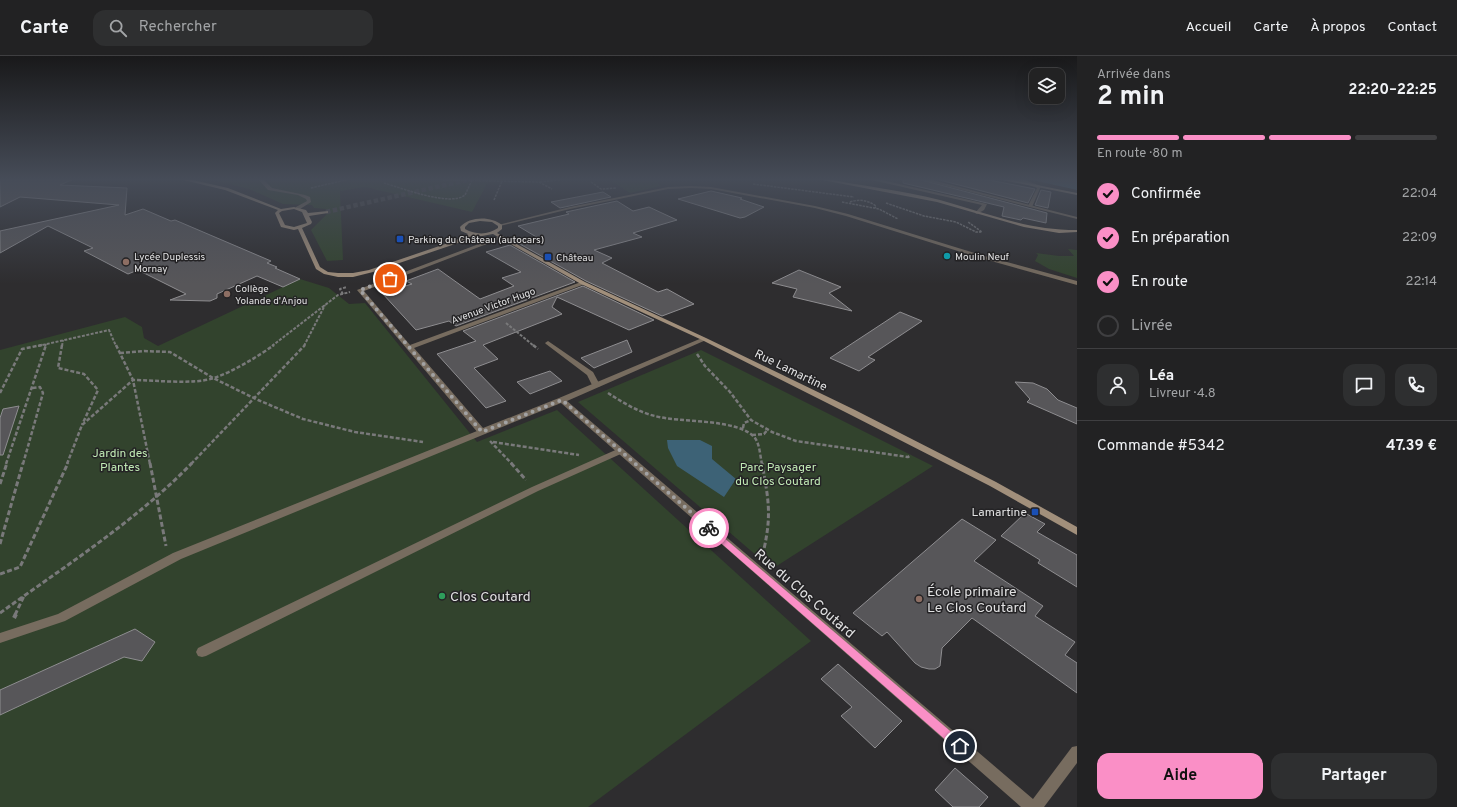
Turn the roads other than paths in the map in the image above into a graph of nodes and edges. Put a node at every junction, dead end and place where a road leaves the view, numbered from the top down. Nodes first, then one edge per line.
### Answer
1 (277, 213) edge
2 (319, 213) tunnel mouth
3 (549, 213) edge
4 (840, 213) edge
5 (977, 213) edge
6 (1058, 213) edge
7 (307, 215) joint
8 (1077, 218) edge
9 (500, 225) junction
10 (300, 228) junction
11 (1077, 231) edge
12 (494, 233) junction
13 (472, 234) junction
14 (502, 237) junction
15 (583, 283) junction
16 (1077, 283) edge
17 (704, 339) junction
18 (548, 343) dead end
19 (410, 347) junction
20 (596, 385) junction
21 (562, 400) junction
22 (482, 432) junction
23 (620, 451) junction
24 (1077, 531) edge
25 (3, 637) edge
26 (202, 652) dead end
27 (1077, 752) edge
28 (1031, 807) edge
29 (1036, 807) edge

1 - 10 street
2 - 7 street
3 - 9 street
4 - 16 street
5 - 11 street
6 - 8 street
7 - 10 street
9 - 12 street
9 - 13 street
10 - 13 street
12 - 13 street
12 - 14 street, Rue Lamartine
14 - 15 street, Rue Lamartine
14 - 19 street
15 - 17 street, Rue Lamartine
15 - 19 street, Avenue Victor Hugo
17 - 20 street
17 - 24 street, Rue Lamartine
18 - 20 street
19 - 22 street
20 - 21 street
21 - 22 street
21 - 23 street, Rue du Clos Coutard
22 - 25 street
23 - 26 street
23 - 28 street, Rue du Clos Coutard
27 - 29 street

